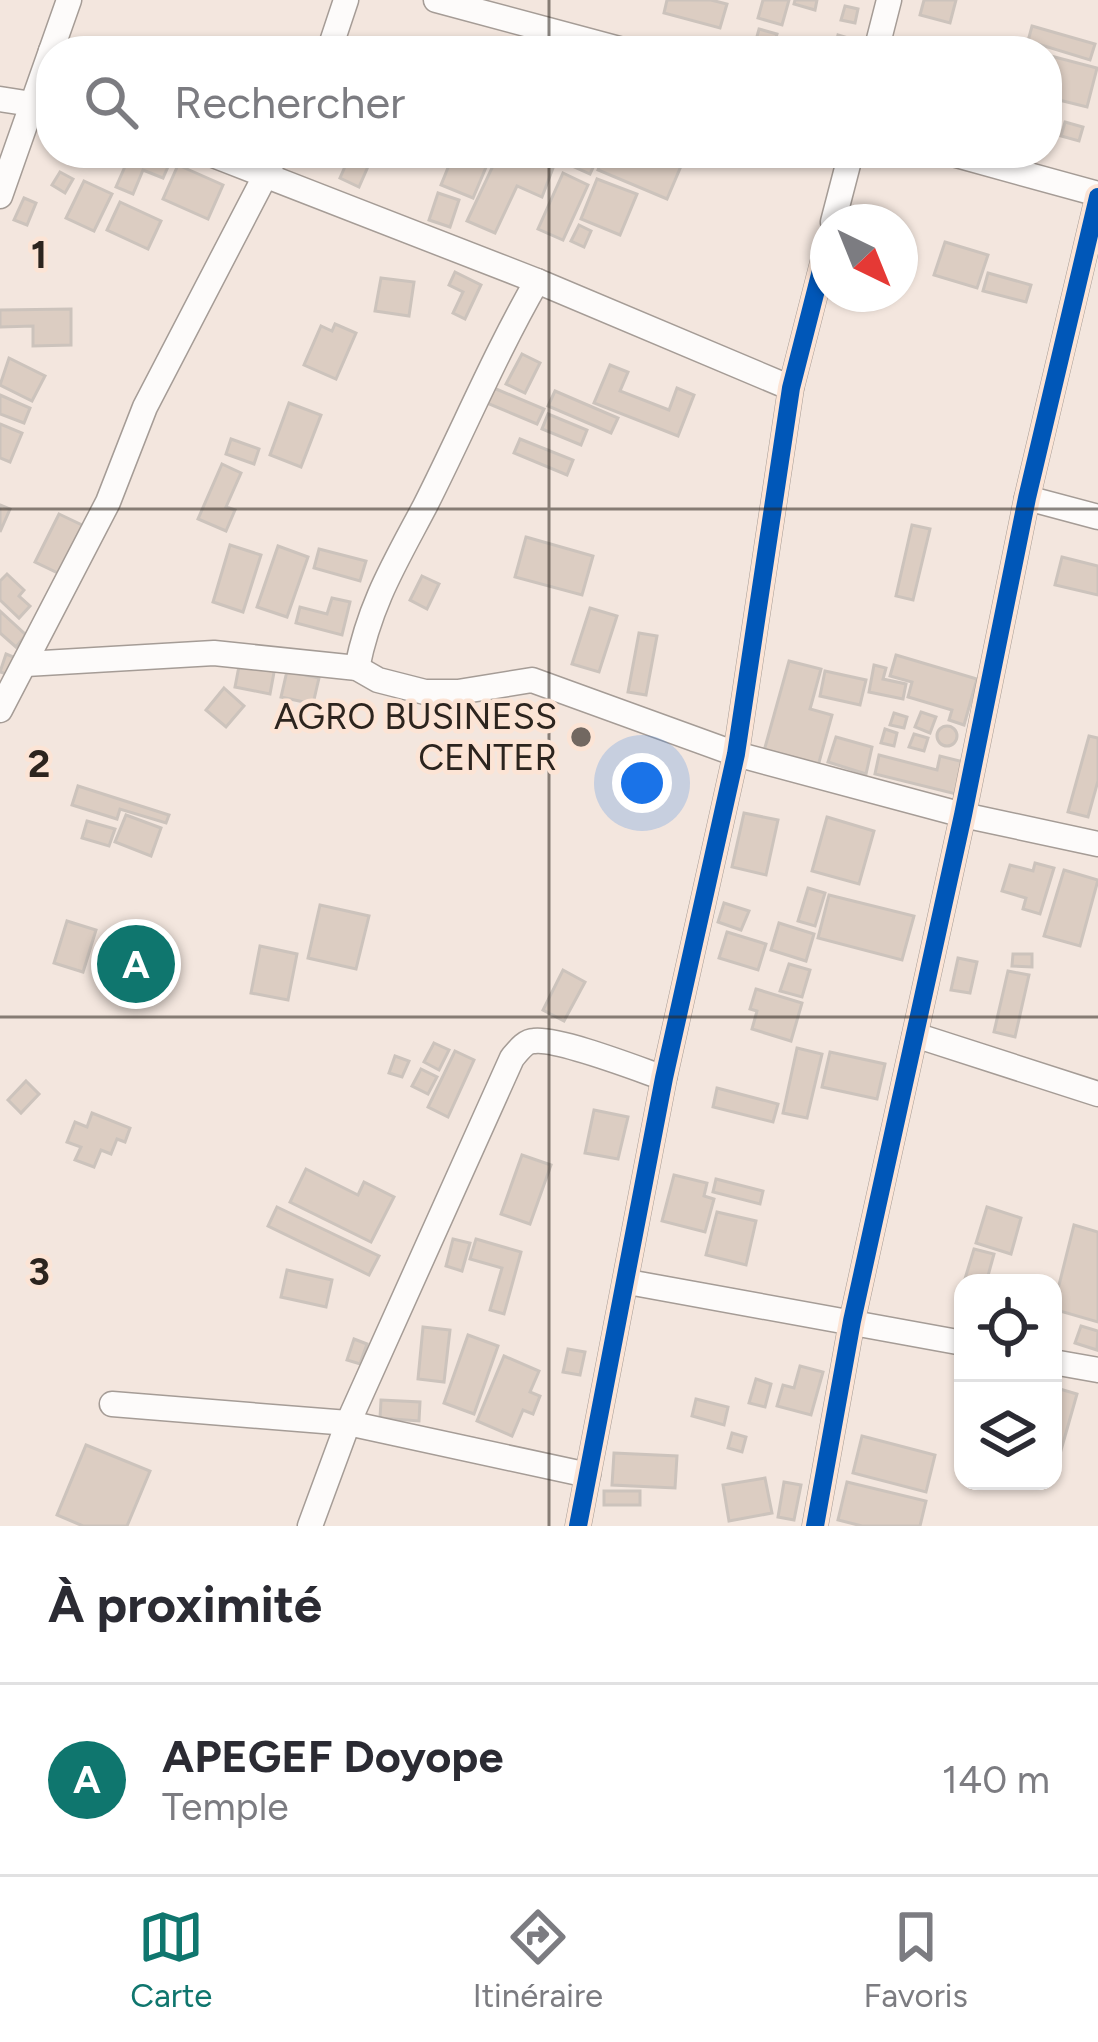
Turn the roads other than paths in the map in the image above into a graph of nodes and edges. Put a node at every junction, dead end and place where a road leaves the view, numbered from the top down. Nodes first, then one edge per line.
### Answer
1 (69, 0) edge
2 (346, 0) edge
3 (436, 0) edge
4 (889, 0) edge
5 (56, 36) edge
6 (333, 36) edge
7 (571, 36) edge
8 (880, 36) edge
9 (0, 99) edge
10 (36, 105) edge
11 (36, 119) edge
12 (246, 168) edge
13 (268, 168) edge
14 (847, 168) edge
15 (1001, 168) edge
16 (263, 175) junction
17 (0, 196) edge
18 (1098, 196) edge
19 (838, 204) edge
20 (537, 281) junction
21 (810, 312) edge
22 (791, 388) junction
23 (1027, 498) junction
24 (1098, 518) edge
25 (26, 664) junction
26 (356, 668) junction
27 (0, 707) edge
28 (736, 754) junction
29 (963, 815) junction
30 (1098, 844) edge
31 (915, 1035) junction
32 (664, 1078) junction
33 (1098, 1094) edge
34 (628, 1282) junction
35 (852, 1321) junction
36 (954, 1341) edge
37 (1062, 1364) edge
38 (1098, 1370) edge
39 (112, 1404) dead end
40 (348, 1423) junction
41 (588, 1475) junction
42 (310, 1526) edge
43 (578, 1526) edge
44 (815, 1526) edge

1 - 5 street
2 - 6 street
3 - 7 street
4 - 8 street
9 - 10 street
11 - 17 street
12 - 16 street
13 - 16 street
14 - 19 street
15 - 18 street
16 - 20 street
16 - 25 street
18 - 23 street
20 - 22 street
20 - 26 street
21 - 22 street
22 - 28 street
23 - 24 street
23 - 29 street
25 - 26 street
25 - 27 street
26 - 28 street
28 - 29 street
28 - 32 street
29 - 30 street
29 - 31 street
31 - 33 street
31 - 35 street
32 - 34 street
32 - 40 street
34 - 35 street
34 - 41 street
35 - 36 street
35 - 44 street
37 - 38 street
39 - 40 street
40 - 41 street
40 - 42 street
41 - 43 street

